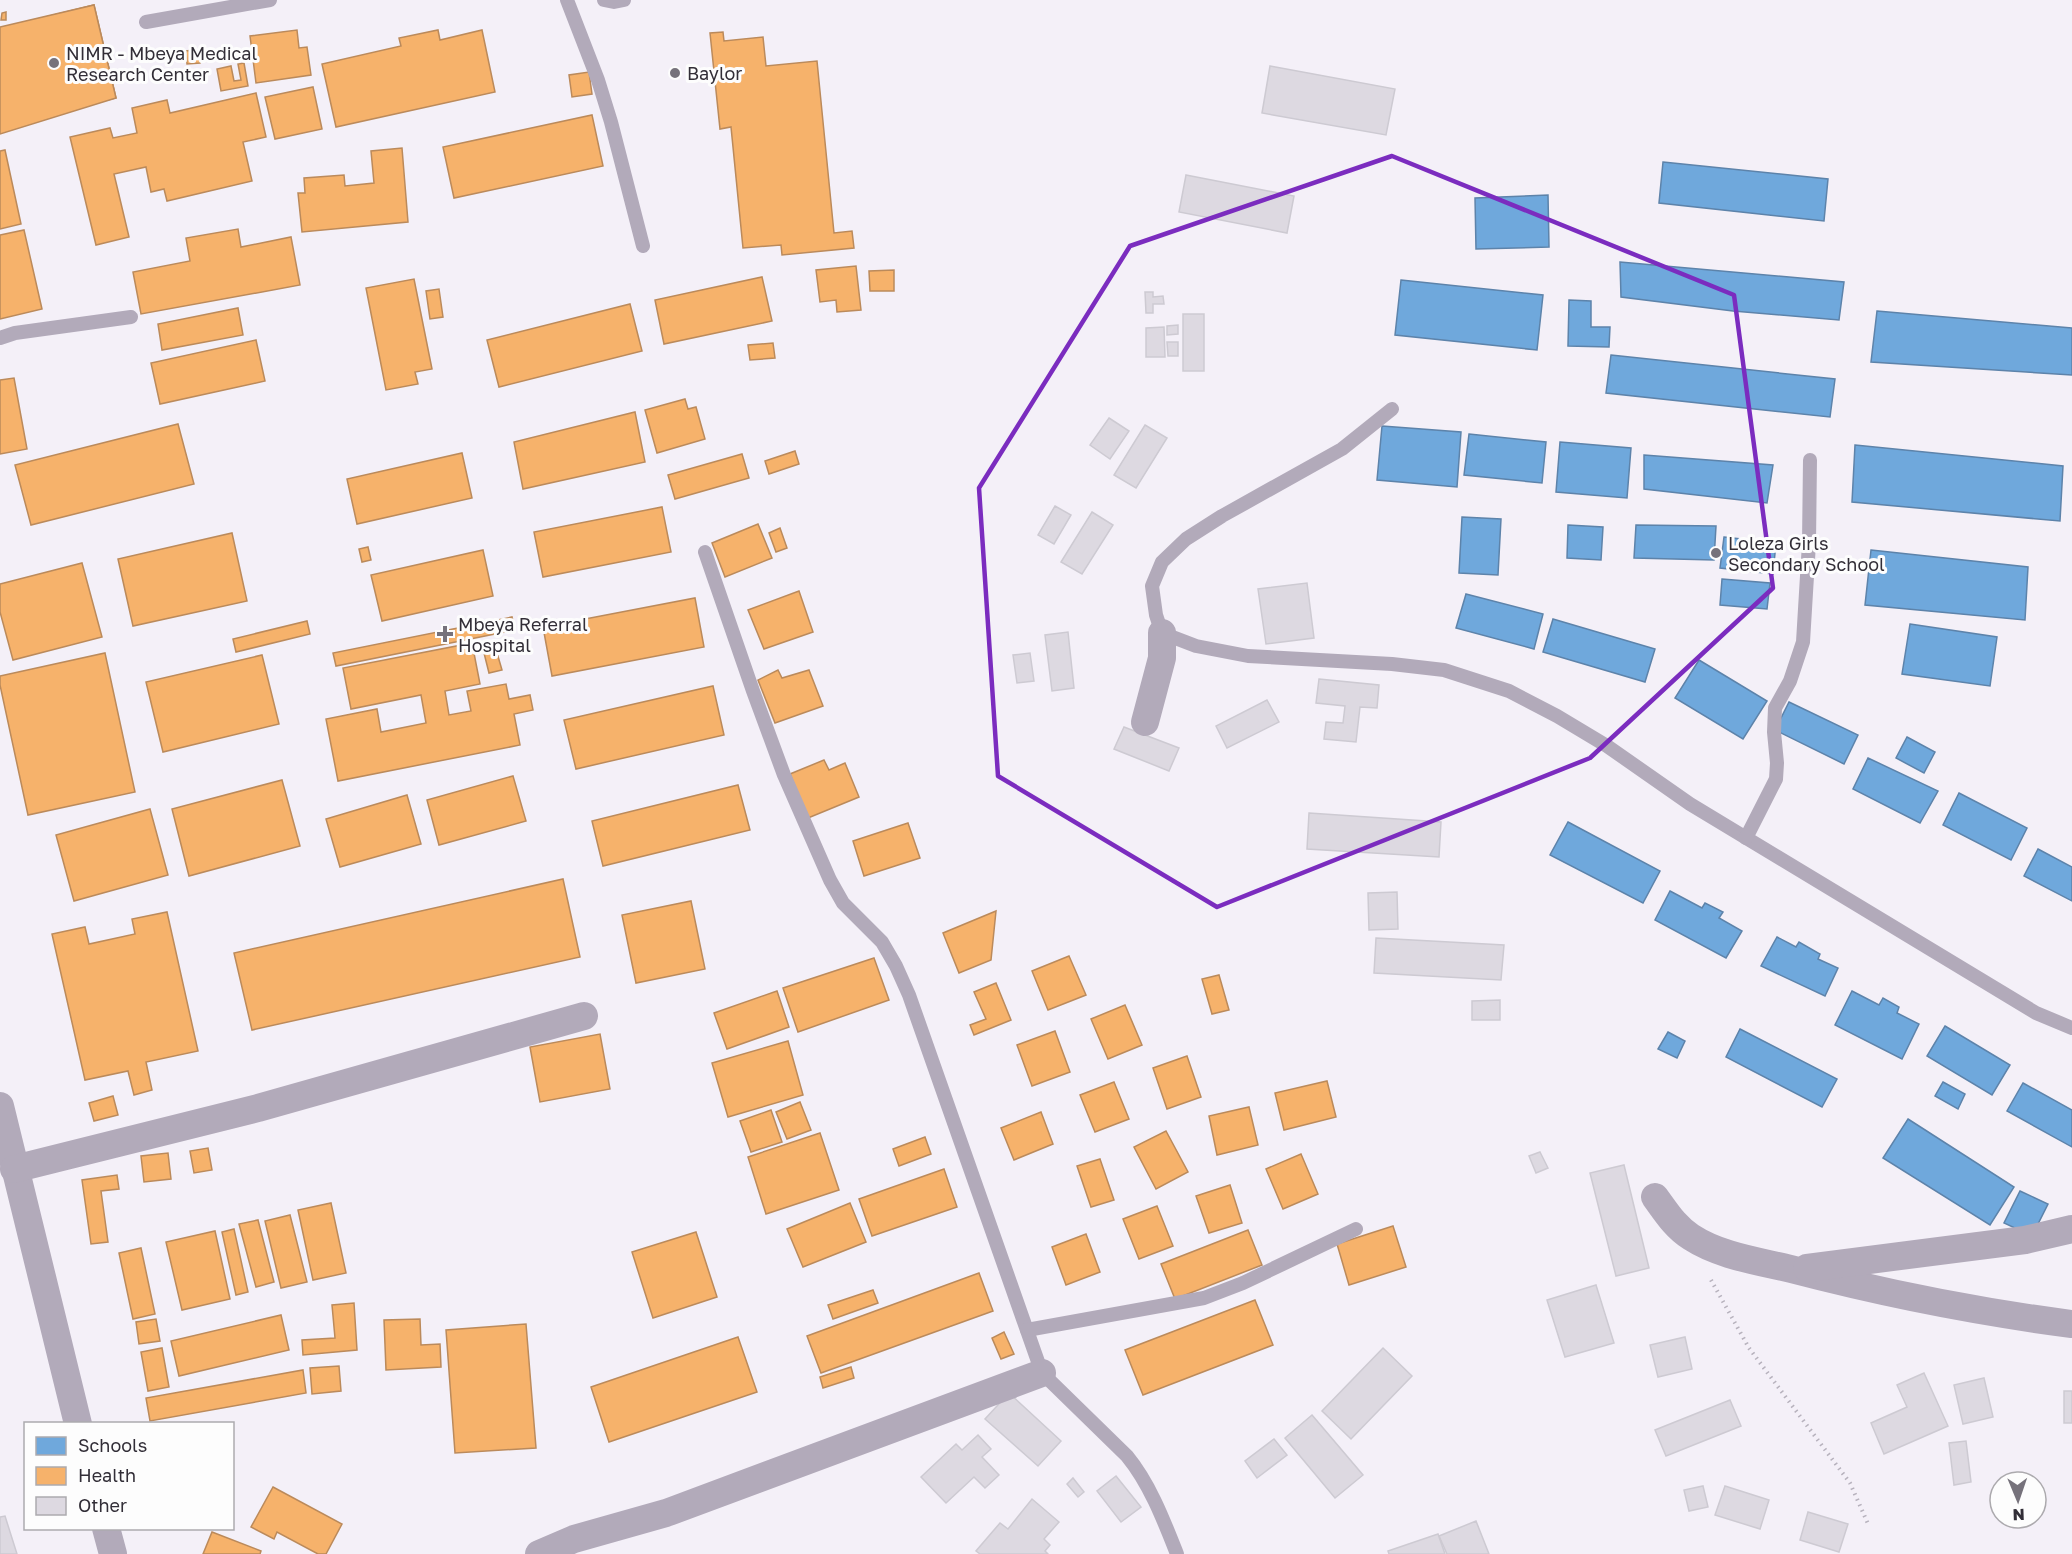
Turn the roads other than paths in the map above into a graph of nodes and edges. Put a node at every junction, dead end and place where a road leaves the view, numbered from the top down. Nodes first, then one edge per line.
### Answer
1 (270, 0) edge
2 (567, 0) edge
3 (604, 0) edge
4 (624, 0) edge
5 (146, 22) dead end
6 (643, 246) dead end
7 (131, 317) dead end
8 (0, 338) edge
9 (1392, 409) dead end
10 (1810, 460) dead end
11 (705, 552) dead end
12 (1162, 633) junction
13 (1145, 722) dead end
14 (1746, 838) junction
15 (584, 1016) dead end
16 (2072, 1028) edge
17 (0, 1106) edge
18 (14, 1169) junction
19 (1655, 1197) dead end
20 (1356, 1229) dead end
21 (2072, 1229) edge
22 (1792, 1270) junction
23 (2072, 1324) edge
24 (1027, 1330) junction
25 (1042, 1373) junction
26 (77, 1422) edge
27 (107, 1530) edge
28 (579, 1547) edge
29 (113, 1554) edge
30 (539, 1554) edge
31 (1177, 1554) edge

1 - 5 lane
2 - 6 lane
3 - 4 lane
7 - 8 lane
9 - 12 lane
10 - 14 lane
11 - 24 lane
12 - 13 street
12 - 14 lane
14 - 16 lane
15 - 18 street
17 - 18 street
18 - 26 street
19 - 22 street
20 - 24 lane
21 - 22 street
22 - 23 street
24 - 25 lane
25 - 28 street
25 - 31 lane
27 - 29 street
28 - 30 street

